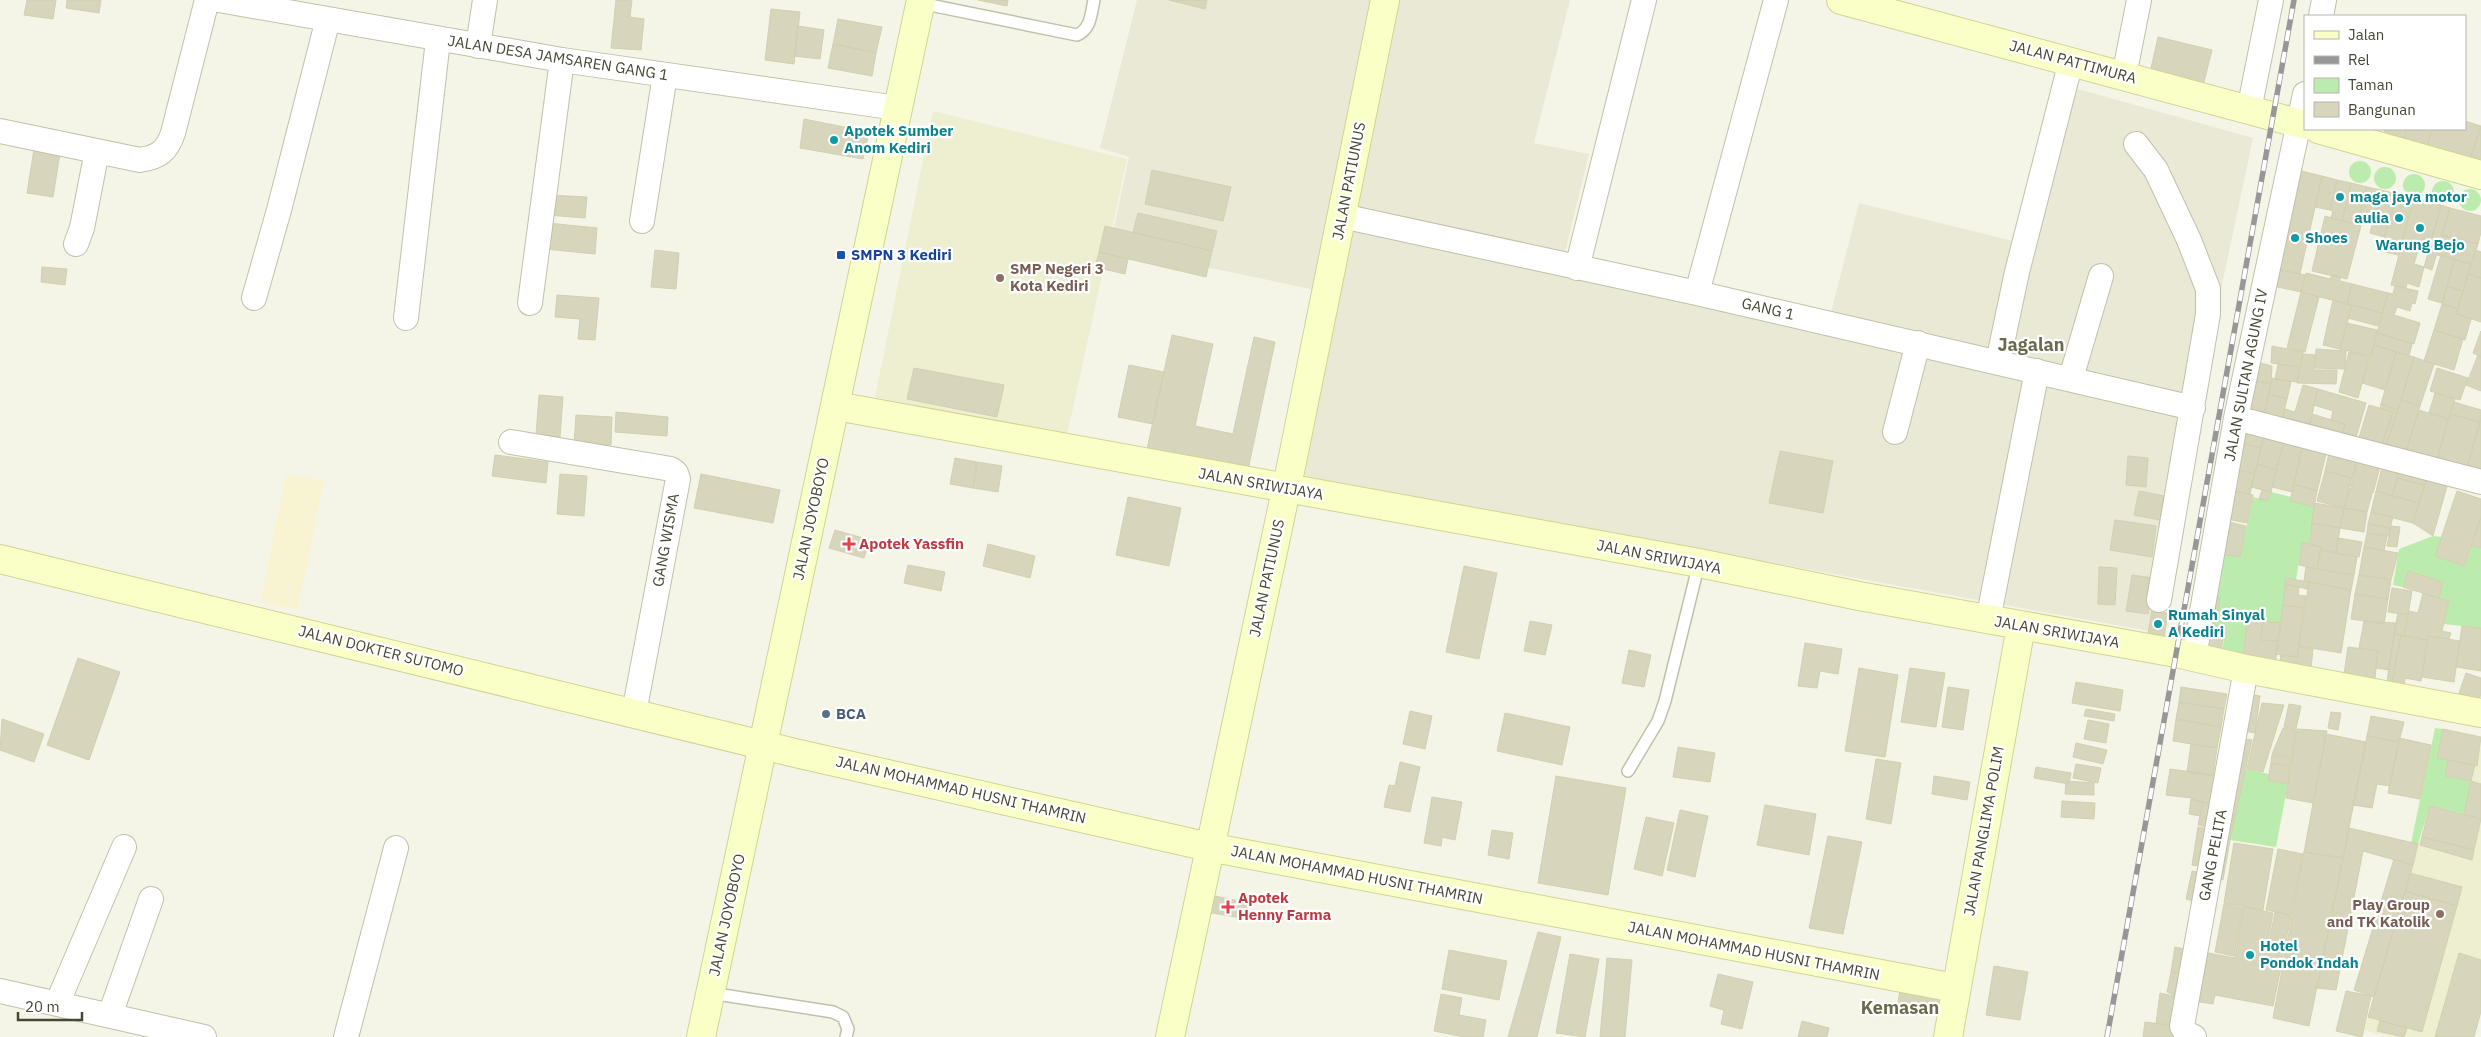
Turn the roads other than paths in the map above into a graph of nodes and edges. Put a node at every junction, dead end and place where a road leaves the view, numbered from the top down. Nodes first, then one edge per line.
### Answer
1 (207, 0) edge
2 (219, 0) edge
3 (485, 0) edge
4 (1094, 0) edge
5 (1385, 0) edge
6 (1644, 0) edge
7 (1776, 0) edge
8 (1841, 0) edge
9 (2139, 0) edge
10 (2271, 0) edge
11 (2324, 0) edge
12 (920, 2) edge
13 (2320, 15) edge
14 (328, 19) junction
15 (438, 40) junction
16 (478, 46) junction
17 (562, 60) junction
18 (2071, 61) junction
19 (665, 75) junction
20 (2124, 76) junction
21 (897, 108) junction
22 (2250, 110) junction
23 (2304, 125) edge
24 (2306, 130) edge
25 (2321, 130) edge
26 (0, 131) edge
27 (2136, 144) dead end
28 (97, 151) junction
29 (2481, 175) edge
30 (1342, 216) junction
31 (642, 221) dead end
32 (76, 244) dead end
33 (1577, 268) junction
34 (2101, 276) dead end
35 (1697, 293) junction
36 (254, 298) dead end
37 (530, 303) dead end
38 (406, 318) dead end
39 (1918, 344) junction
40 (1998, 362) junction
41 (2037, 371) junction
42 (2071, 378) junction
43 (836, 406) junction
44 (2193, 408) junction
45 (2236, 418) junction
46 (1895, 432) dead end
47 (511, 442) dead end
48 (2481, 482) edge
49 (1286, 489) junction
50 (0, 559) edge
51 (1699, 563) junction
52 (2159, 600) dead end
53 (1988, 620) junction
54 (2021, 626) junction
55 (2194, 657) junction
56 (2246, 669) junction
57 (634, 713) junction
58 (2481, 713) edge
59 (762, 744) junction
60 (1628, 771) dead end
61 (124, 847) dead end
62 (1210, 847) junction
63 (396, 848) dead end
64 (151, 899) dead end
65 (1955, 988) junction
66 (0, 991) edge
67 (710, 993) junction
68 (57, 1004) junction
69 (110, 1016) junction
70 (204, 1037) edge
71 (346, 1037) edge
72 (701, 1037) edge
73 (846, 1037) edge
74 (1170, 1037) edge
75 (1948, 1037) edge
76 (2193, 1037) edge

1 - 28 street
2 - 14 street, JALAN DESA JAMSAREN GANG 1
3 - 16 street
4 - 12 lane
5 - 30 street, JALAN PATIUNUS
6 - 33 street
7 - 35 street
8 - 18 street, JALAN PATTIMURA
9 - 20 street
10 - 22 street
11 - 13 street
12 - 21 street, JALAN JOYOBOYO
14 - 15 street, JALAN DESA JAMSAREN GANG 1
14 - 36 street
15 - 16 street, JALAN DESA JAMSAREN GANG 1
15 - 38 street
16 - 17 street, JALAN DESA JAMSAREN GANG 1
17 - 19 street, JALAN DESA JAMSAREN GANG 1
17 - 37 street
18 - 20 street, JALAN PATTIMURA
18 - 40 street
19 - 21 street, JALAN DESA JAMSAREN GANG 1
19 - 31 street
20 - 22 street, JALAN PATTIMURA
21 - 43 street, JALAN JOYOBOYO
22 - 23 street, JALAN PATTIMURA
24 - 45 street, JALAN SULTAN AGUNG IV
25 - 29 street, JALAN PATTIMURA
26 - 28 street
27 - 44 street
28 - 32 street
30 - 33 street, GANG 1
30 - 49 street, JALAN PATIUNUS
33 - 35 street, GANG 1
34 - 42 street
35 - 39 street, GANG 1
39 - 40 street, GANG 1
39 - 46 street
40 - 41 street, GANG 1
41 - 42 street, GANG 1
41 - 53 street
42 - 44 street, GANG 1
43 - 49 street, JALAN SRIWIJAYA
43 - 59 street, JALAN JOYOBOYO
44 - 52 street
45 - 48 street
45 - 55 street, JALAN SULTAN AGUNG IV
47 - 57 street, GANG WISMA
49 - 51 street, JALAN SRIWIJAYA
49 - 62 street, JALAN PATIUNUS
50 - 57 street, JALAN DOKTER SUTOMO
51 - 53 street, JALAN SRIWIJAYA
51 - 60 lane
53 - 54 street, JALAN SRIWIJAYA
54 - 55 street, JALAN SRIWIJAYA
54 - 65 street, JALAN PANGLIMA POLIM
55 - 56 street, JALAN SRIWIJAYA
56 - 58 street, JALAN SRIWIJAYA
56 - 76 street, GANG PELITA
57 - 59 street, JALAN DOKTER SUTOMO
59 - 62 street, JALAN MOHAMMAD HUSNI THAMRIN
59 - 67 street, JALAN JOYOBOYO
61 - 68 street
62 - 65 street, JALAN MOHAMMAD HUSNI THAMRIN
62 - 74 street, JALAN PATIUNUS
63 - 71 street
64 - 69 street
65 - 75 street, JALAN PANGLIMA POLIM
66 - 68 street
67 - 72 street, JALAN JOYOBOYO
67 - 73 lane
68 - 69 street
69 - 70 street

